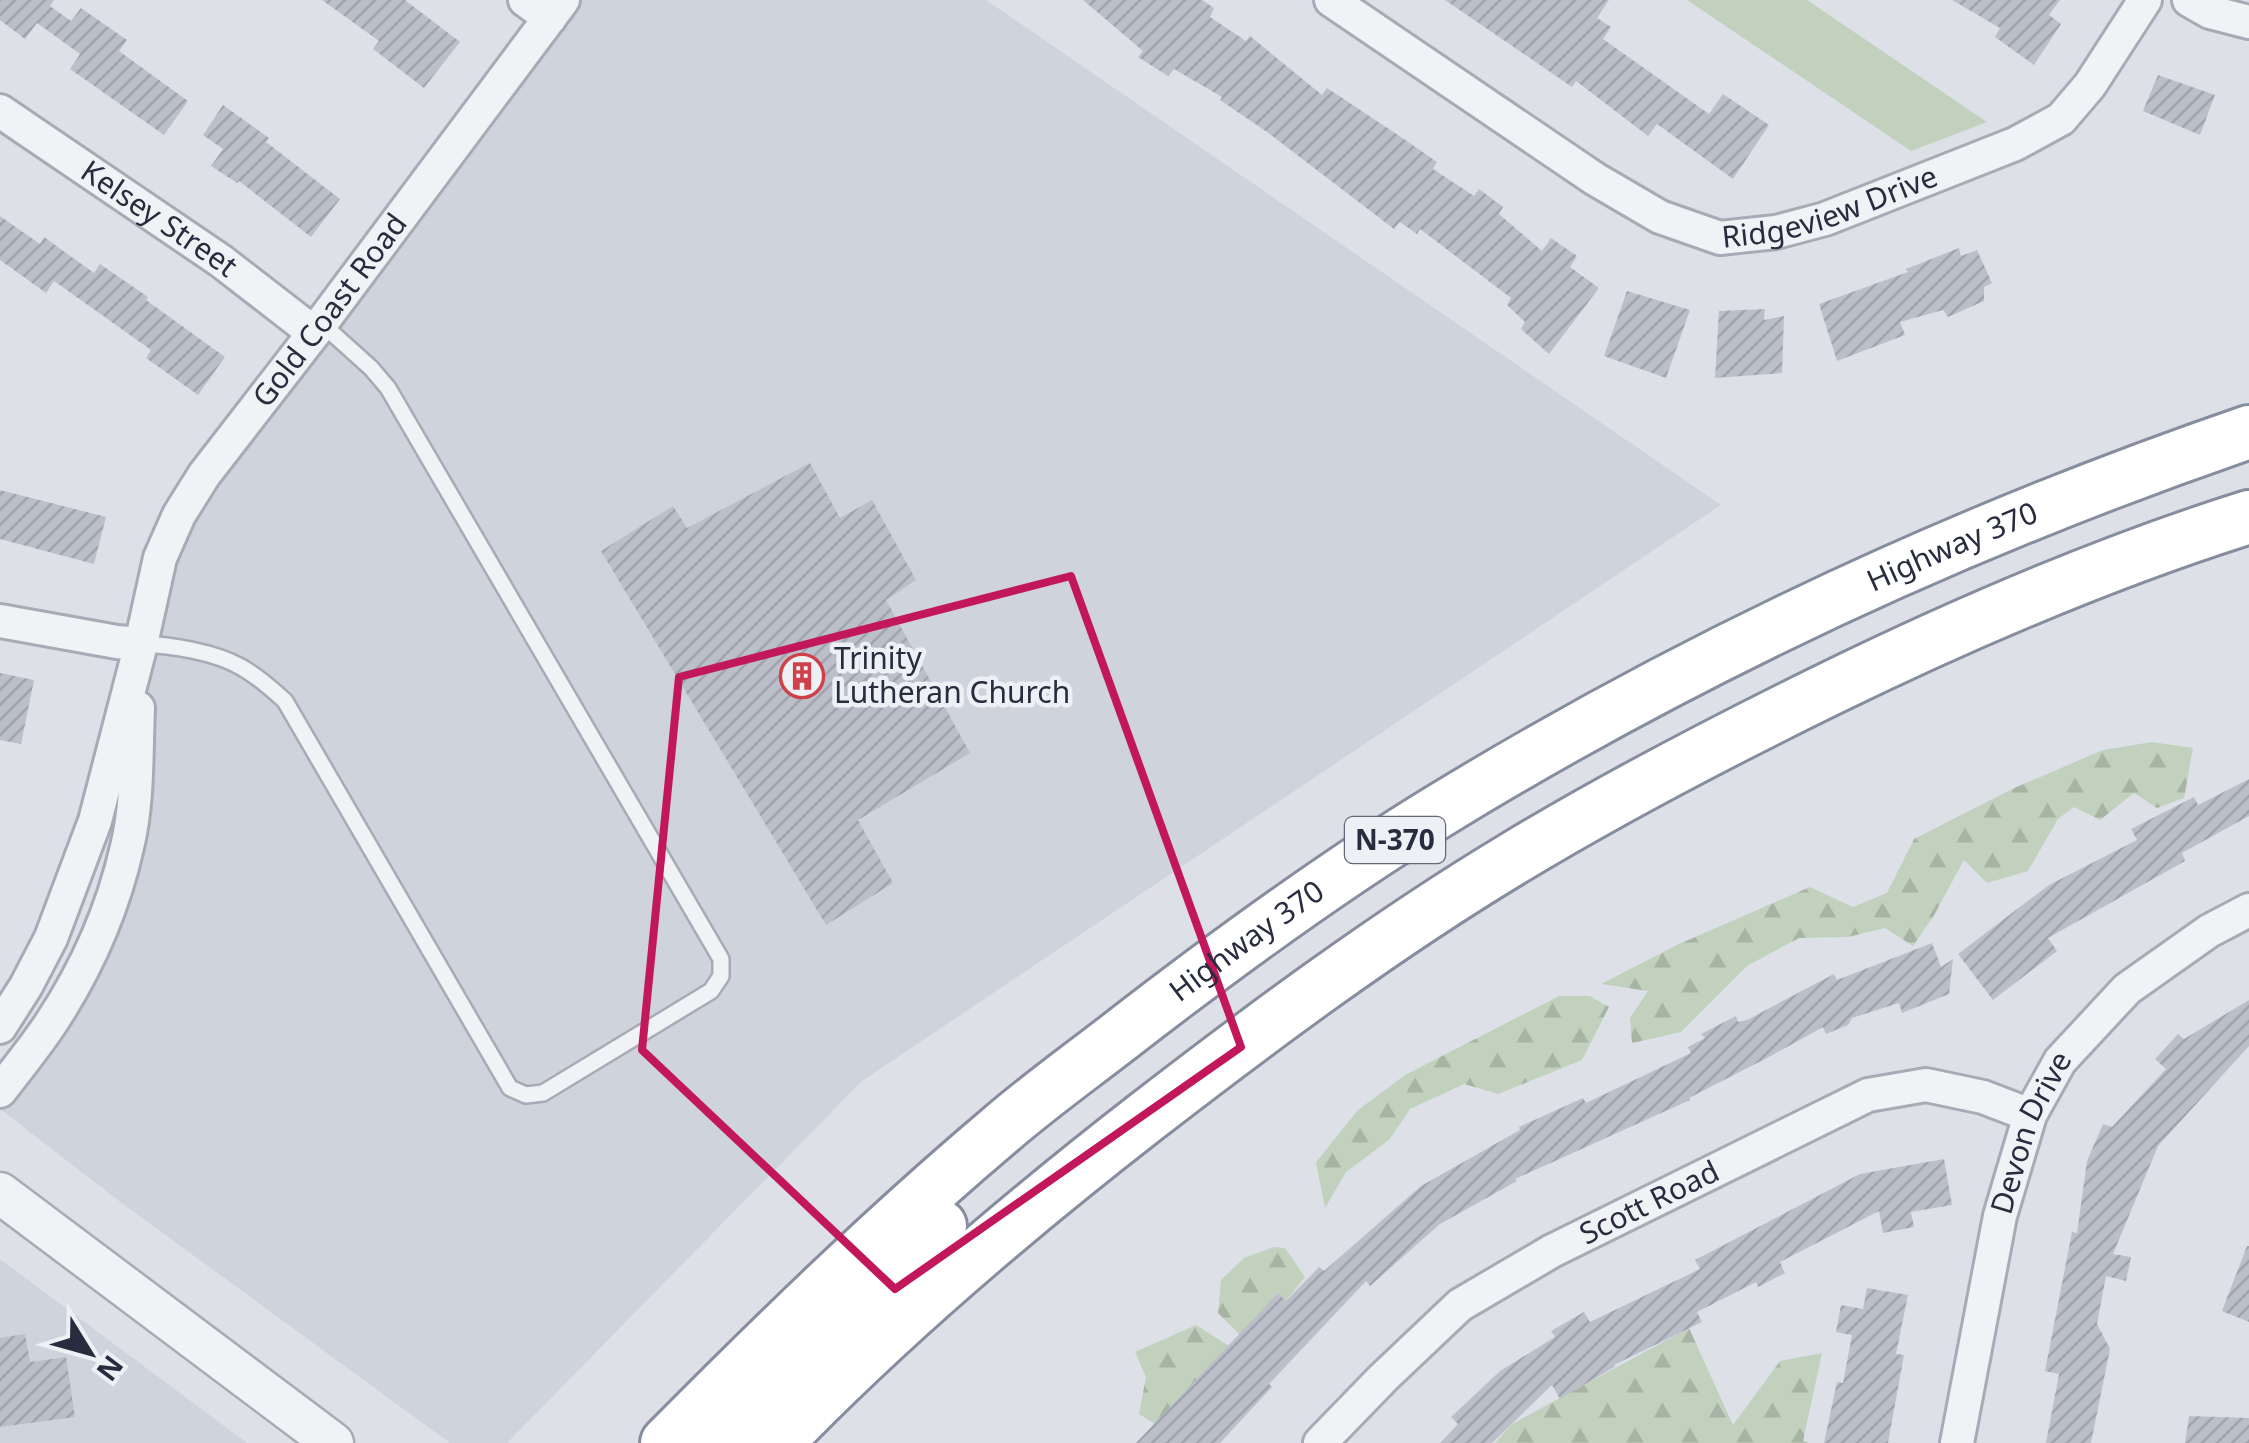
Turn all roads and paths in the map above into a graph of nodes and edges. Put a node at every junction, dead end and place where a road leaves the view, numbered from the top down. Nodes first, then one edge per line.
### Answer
1 (1331, 0) edge
2 (2145, 0) edge
3 (2188, 0) edge
4 (546, 6) edge
5 (2249, 22) edge
6 (0, 111) edge
7 (317, 328) junction
8 (2249, 432) edge
9 (2249, 518) edge
10 (0, 620) edge
11 (141, 644) junction
12 (2249, 910) edge
13 (1160, 1005) junction
14 (0, 1027) edge
15 (0, 1091) edge
16 (2030, 1115) junction
17 (0, 1193) edge
18 (333, 1443) edge
19 (666, 1443) edge
20 (721, 1443) edge
21 (776, 1443) edge
22 (1320, 1443) edge
23 (1957, 1443) edge

1 - 2 street, Ridgeview Drive
3 - 5 street
4 - 7 street, Gold Coast Road
6 - 7 street, Kelsey Street
7 - 11 street, Gold Coast Road
7 - 11 lane
8 - 13 highway, Highway 370 / N-370
9 - 21 highway, N-370
10 - 11 street
11 - 14 street, Gold Coast Road
11 - 15 street, Gold Coast Road
12 - 16 street, Devon Drive
13 - 19 highway, Highway 370 / N-370
13 - 20 highway
16 - 22 street, Scott Road
16 - 23 street, Devon Drive
17 - 18 street

